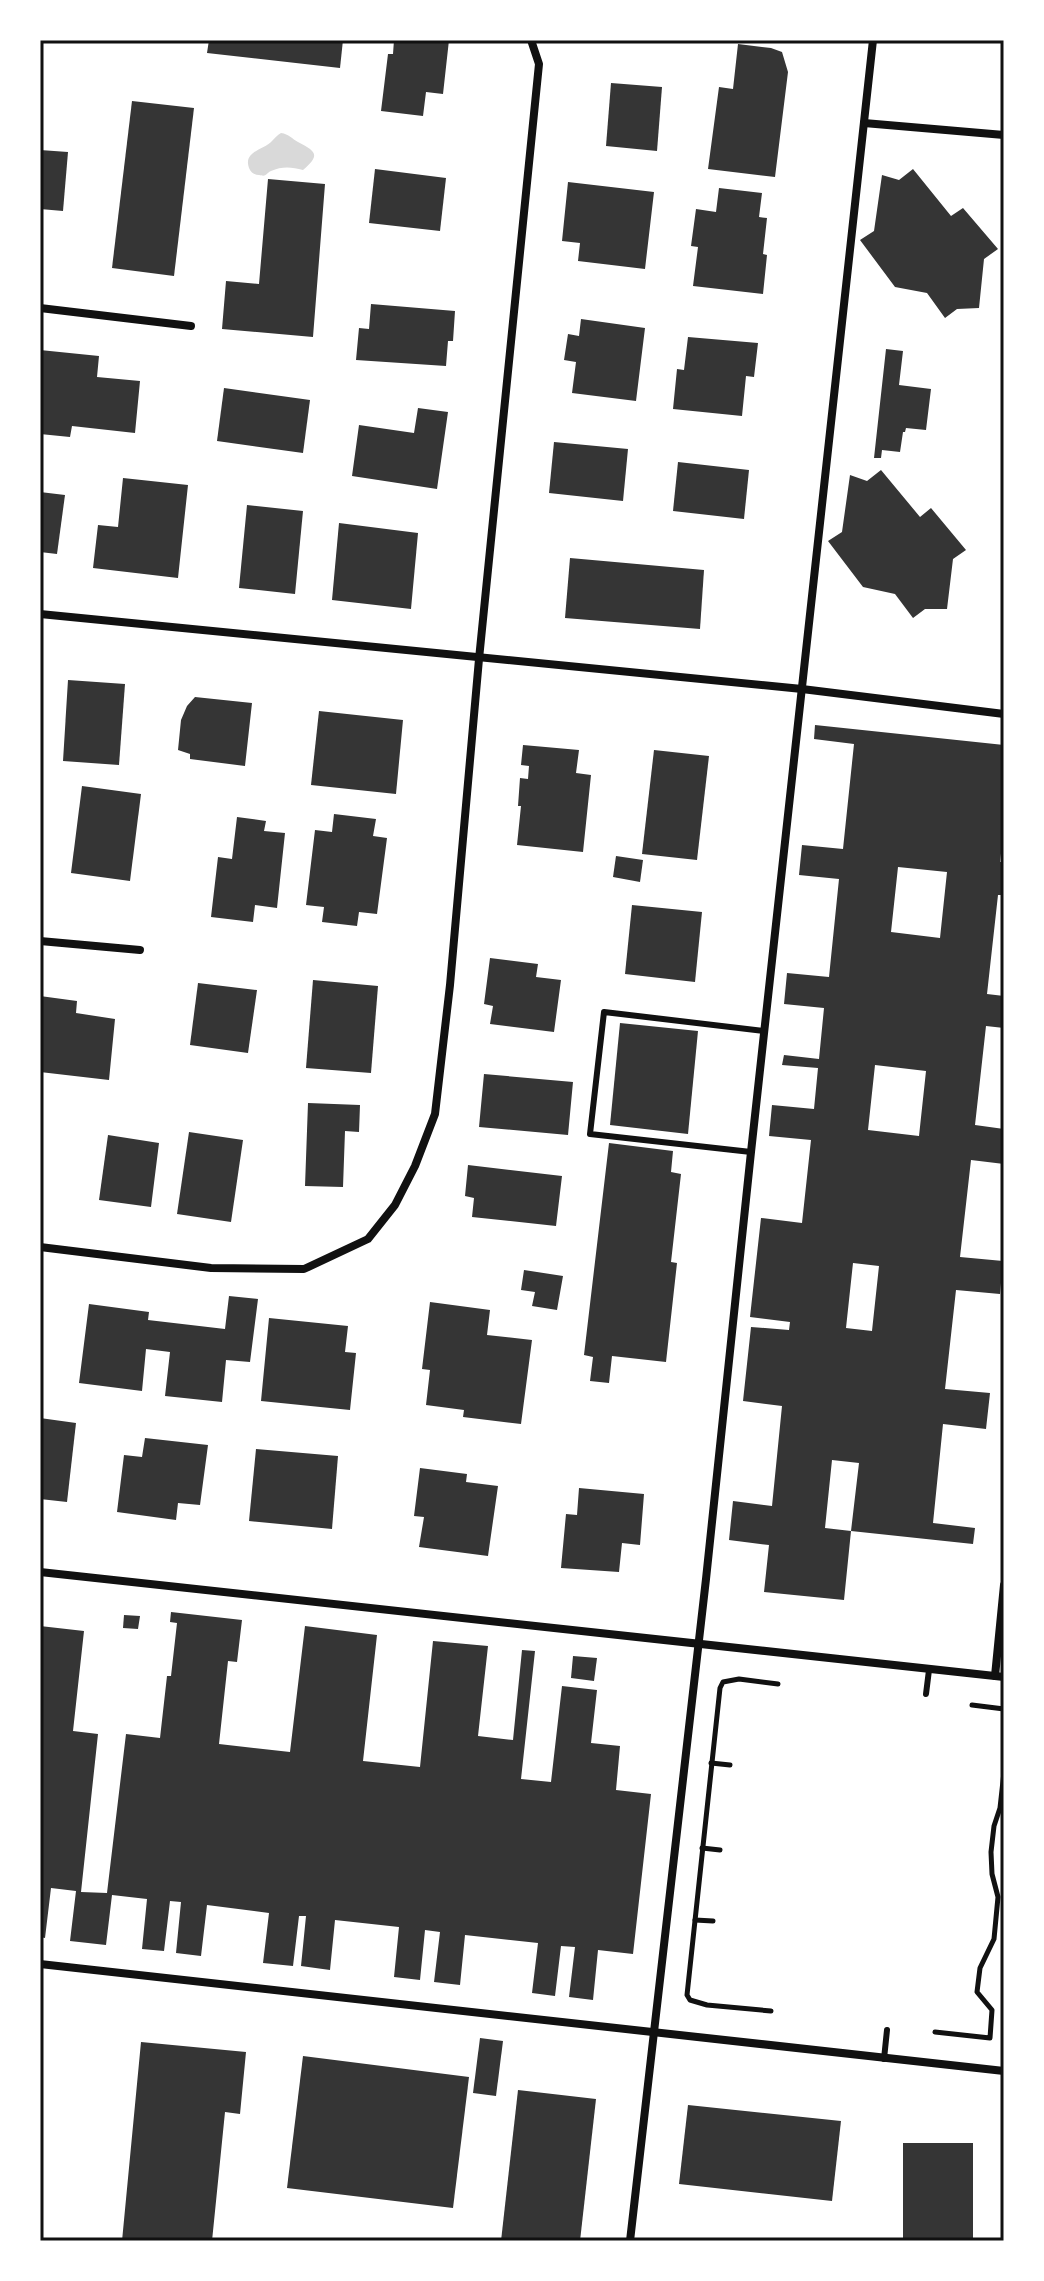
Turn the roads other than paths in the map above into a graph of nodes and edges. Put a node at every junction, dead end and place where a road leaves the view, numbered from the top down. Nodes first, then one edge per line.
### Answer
1 (531, 40) edge
2 (873, 40) edge
3 (864, 123) junction
4 (1004, 135) edge
5 (40, 308) edge
6 (191, 326) dead end
7 (40, 614) edge
8 (479, 659) junction
9 (802, 689) junction
10 (1004, 714) edge
11 (40, 941) edge
12 (140, 950) dead end
13 (764, 1031) junction
14 (751, 1152) junction
15 (40, 1247) edge
16 (40, 1572) edge
17 (1004, 1585) edge
18 (699, 1643) junction
19 (929, 1670) junction
20 (1000, 1677) edge
21 (926, 1694) dead end
22 (40, 1964) edge
23 (887, 2030) dead end
24 (654, 2034) junction
25 (884, 2059) junction
26 (1004, 2071) edge
27 (630, 2241) edge

1 - 8 street
2 - 3 street
3 - 4 street
3 - 9 street
5 - 6 street
7 - 8 street
8 - 9 street
8 - 15 street
9 - 10 street
9 - 13 street
11 - 12 street
13 - 14 street
13 - 14 lane
14 - 18 street
16 - 18 street
17 - 20 street
18 - 19 street
18 - 24 street
19 - 20 street
19 - 21 lane
22 - 24 street
23 - 25 lane
24 - 25 street
24 - 27 street
25 - 26 street

